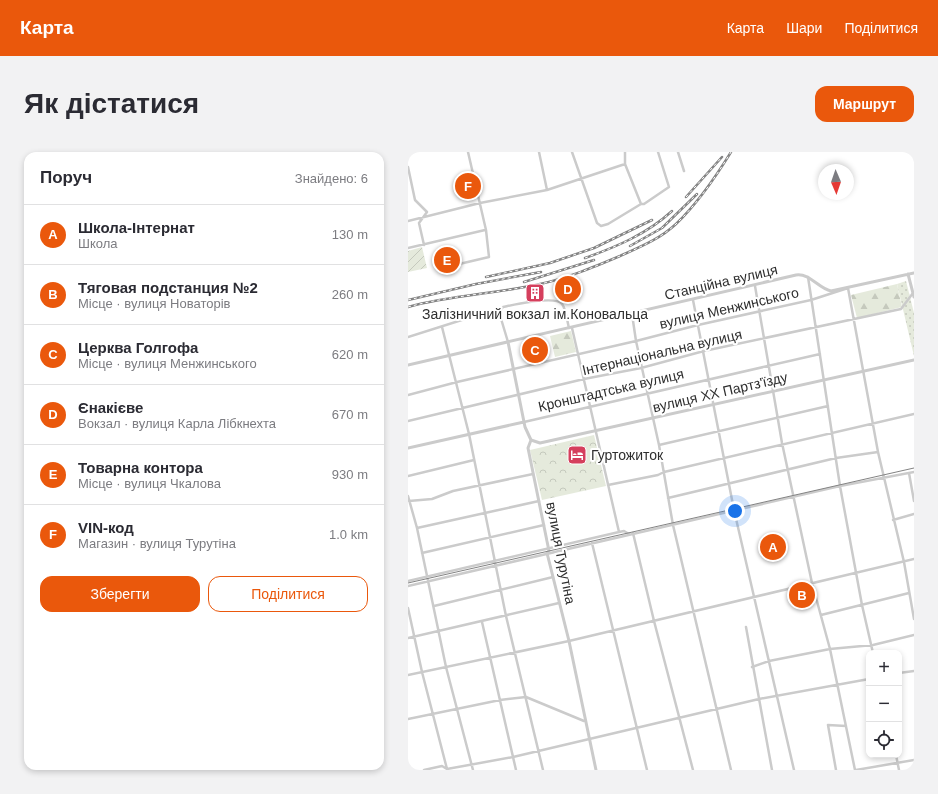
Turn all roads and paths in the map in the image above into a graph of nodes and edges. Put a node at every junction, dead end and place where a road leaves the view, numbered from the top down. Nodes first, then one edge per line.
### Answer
1 (468, 152) edge
2 (539, 152) edge
3 (572, 152) edge
4 (625, 152) edge
5 (658, 152) edge
6 (678, 152) edge
7 (625, 164) junction
8 (408, 167) edge
9 (684, 171) dead end
10 (581, 179) junction
11 (548, 190) junction
12 (480, 203) junction
13 (641, 204) junction
14 (423, 218) junction
15 (408, 221) edge
16 (486, 230) junction
17 (424, 245) junction
18 (408, 248) edge
19 (455, 265) dead end
20 (914, 273) edge
21 (908, 274) junction
22 (808, 277) junction
23 (756, 286) junction
24 (848, 288) junction
25 (914, 295) edge
26 (693, 300) junction
27 (811, 300) junction
28 (760, 311) junction
29 (499, 312) junction
30 (632, 314) junction
31 (855, 319) junction
32 (698, 324) junction
33 (442, 327) junction
34 (570, 328) junction
35 (815, 328) junction
36 (408, 336) edge
37 (764, 340) junction
38 (636, 341) junction
39 (508, 342) junction
40 (704, 351) junction
41 (578, 353) junction
42 (448, 354) junction
43 (820, 354) junction
44 (914, 360) edge
45 (408, 365) edge
46 (769, 365) junction
47 (514, 368) junction
48 (641, 368) junction
49 (864, 371) junction
50 (708, 378) junction
51 (584, 379) junction
52 (824, 380) junction
53 (457, 382) junction
54 (774, 391) junction
55 (648, 393) junction
56 (518, 394) junction
57 (408, 395) edge
58 (714, 405) junction
59 (589, 406) junction
60 (828, 406) junction
61 (463, 408) junction
62 (914, 414) edge
63 (778, 417) junction
64 (654, 418) junction
65 (408, 421) edge
66 (524, 422) junction
67 (874, 422) junction
68 (718, 430) junction
69 (596, 431) junction
70 (832, 432) junction
71 (469, 434) junction
72 (531, 440) junction
73 (782, 443) junction
74 (659, 445) junction
75 (408, 448) edge
76 (878, 452) junction
77 (724, 457) junction
78 (836, 458) junction
79 (474, 460) junction
80 (788, 470) junction
81 (664, 472) junction
82 (914, 472) edge
83 (909, 473) junction
84 (533, 474) junction
85 (408, 476) edge
86 (885, 479) junction
87 (729, 484) junction
88 (608, 485) junction
89 (480, 486) junction
90 (840, 486) junction
91 (408, 496) edge
92 (794, 497) junction
93 (668, 498) junction
94 (540, 501) junction
95 (914, 501) edge
96 (408, 502) edge
97 (734, 510) junction
98 (484, 512) junction
99 (914, 514) edge
100 (893, 520) junction
101 (545, 525) junction
102 (673, 525) junction
103 (417, 528) junction
104 (618, 532) junction
105 (632, 534) junction
106 (490, 537) junction
107 (592, 543) junction
108 (548, 549) junction
109 (422, 553) junction
110 (547, 553) junction
111 (914, 559) edge
112 (495, 561) junction
113 (904, 562) junction
114 (496, 566) junction
115 (857, 572) junction
116 (427, 577) junction
117 (553, 577) junction
118 (408, 581) edge
119 (428, 582) junction
120 (812, 583) junction
121 (408, 586) edge
122 (501, 590) junction
123 (909, 593) junction
124 (755, 597) junction
125 (559, 603) junction
126 (862, 605) junction
127 (434, 606) junction
128 (408, 608) edge
129 (694, 611) junction
130 (821, 615) junction
131 (506, 616) junction
132 (914, 620) edge
133 (654, 621) junction
134 (482, 622) junction
135 (746, 627) dead end
136 (614, 630) junction
137 (439, 632) junction
138 (914, 636) edge
139 (414, 637) junction
140 (408, 638) edge
141 (568, 641) junction
142 (871, 645) junction
143 (830, 649) junction
144 (872, 650) edge
145 (516, 652) junction
146 (489, 658) junction
147 (769, 661) junction
148 (446, 667) junction
149 (752, 667) junction
150 (914, 671) edge
151 (422, 672) junction
152 (902, 673) edge
153 (408, 675) edge
154 (866, 679) edge
155 (838, 684) junction
156 (776, 696) junction
157 (526, 698) junction
158 (759, 699) junction
159 (500, 700) junction
160 (458, 709) junction
161 (716, 710) junction
162 (434, 714) junction
163 (408, 719) edge
164 (680, 719) junction
165 (584, 720) junction
166 (846, 726) junction
167 (638, 729) junction
168 (590, 740) junction
169 (538, 752) junction
170 (513, 757) junction
171 (896, 758) edge
172 (914, 760) edge
173 (897, 763) junction
174 (471, 764) junction
175 (424, 770) edge
176 (447, 770) edge
177 (473, 770) edge
178 (516, 770) edge
179 (543, 770) edge
180 (596, 770) edge
181 (647, 770) edge
182 (693, 770) edge
183 (732, 770) edge
184 (772, 770) edge
185 (794, 770) edge
186 (836, 770) edge
187 (855, 770) edge
188 (899, 770) edge

1 - 12 street
2 - 11 street
3 - 10 street
4 - 7 street
5 - 13 street
6 - 9 street
7 - 10 street
7 - 13 street
8 - 14 street
10 - 11 street
10 - 13 street
11 - 12 street
12 - 14 street
12 - 16 street
14 - 15 street
14 - 17 street
16 - 17 street
16 - 19 street
17 - 18 street
20 - 21 street, вулиця Менжинського
21 - 24 street, вулиця Менжинського
21 - 25 street
22 - 23 street, Станційна вулиця
22 - 24 street
22 - 27 street
23 - 26 street, Станційна вулиця
23 - 28 street
24 - 27 street, вулиця Менжинського
24 - 31 street
25 - 31 street, Інтернаціональна вулиця
26 - 30 street, Станційна вулиця
26 - 32 street
27 - 28 street, вулиця Менжинського
27 - 35 street
28 - 32 street, вулиця Менжинського
28 - 37 street
29 - 33 street
29 - 34 street
29 - 39 street
30 - 34 street, Станційна вулиця
30 - 38 street
31 - 35 street, Інтернаціональна вулиця
31 - 49 street
32 - 38 street, вулиця Менжинського
32 - 40 street
33 - 36 street
33 - 42 street
34 - 39 street, Станційна вулиця
34 - 41 street
35 - 37 street, Інтернаціональна вулиця
35 - 43 street
37 - 40 street, Інтернаціональна вулиця
37 - 46 street
38 - 41 street, вулиця Менжинського
38 - 48 street
39 - 42 street, Станційна вулиця
39 - 47 street, вулиця Турутіна
40 - 48 street, Інтернаціональна вулиця
40 - 50 street
41 - 47 street, вулиця Менжинського
41 - 51 street
42 - 45 street, Станційна вулиця
42 - 53 street
43 - 46 street, Кронштадтська вулиця
43 - 52 street
44 - 49 street, вулиця XX Партз'їзду
46 - 50 street, Кронштадтська вулиця
46 - 54 street
47 - 53 street, вулиця Менжинського
47 - 56 street, вулиця Турутіна
48 - 51 street, Інтернаціональна вулиця
48 - 55 street
49 - 52 street, вулиця XX Партз'їзду
49 - 67 street
50 - 55 street, Кронштадтська вулиця
50 - 58 street
51 - 56 street, Інтернаціональна вулиця
51 - 59 street
52 - 54 street, вулиця XX Партз'їзду
52 - 60 street
53 - 57 street, вулиця Менжинського
53 - 61 street
54 - 58 street, вулиця XX Партз'їзду
54 - 63 street
55 - 59 street, Кронштадтська вулиця
55 - 64 street
56 - 61 street, Інтернаціональна вулиця
56 - 66 street, вулиця Турутіна
58 - 64 street, вулиця XX Партз'їзду
58 - 68 street
59 - 66 street, Кронштадтська вулиця
59 - 69 street
60 - 63 street
60 - 70 street
61 - 65 street, Інтернаціональна вулиця
61 - 71 street
62 - 67 street
63 - 68 street
63 - 73 street
64 - 69 street, вулиця XX Партз'їзду
64 - 74 street
66 - 71 street, Кронштадтська вулиця
66 - 72 street, вулиця Турутіна
67 - 70 street
67 - 76 street
68 - 74 street
68 - 77 street
69 - 72 street, вулиця XX Партз'їзду
69 - 88 street
70 - 73 street
70 - 78 street
71 - 75 street, Кронштадтська вулиця
71 - 79 street
72 - 84 street, вулиця Турутіна
73 - 77 street
73 - 80 street
74 - 81 street
76 - 78 street
76 - 86 street
77 - 81 street
77 - 87 street
78 - 80 street
78 - 90 street
79 - 85 street
79 - 89 street
80 - 87 street
80 - 92 street
81 - 88 street
81 - 93 street
82 - 83 street
83 - 86 street
83 - 95 street
84 - 89 street
84 - 94 street, вулиця Турутіна
86 - 90 street
86 - 100 street
87 - 93 street
87 - 97 street
88 - 104 street
89 - 96 street
89 - 98 street
90 - 92 street
90 - 115 street
91 - 96 street
92 - 97 street
92 - 120 street
93 - 102 street
94 - 98 street
94 - 101 street, вулиця Турутіна
96 - 103 street
97 - 102 street
97 - 124 street
98 - 103 street
98 - 106 street
99 - 100 street
100 - 113 street
101 - 106 street
101 - 108 street, вулиця Турутіна
102 - 105 street
102 - 129 street
103 - 109 street
104 - 105 street
104 - 108 street
105 - 107 street
105 - 133 street
106 - 109 street
106 - 112 street
107 - 110 street
107 - 136 street
108 - 110 street, вулиця Турутіна
108 - 112 street
109 - 116 street
110 - 114 street
110 - 117 street, вулиця Турутіна
111 - 113 street
112 - 114 street
112 - 116 street
113 - 115 street
113 - 123 street
114 - 119 street
114 - 122 street
115 - 120 street
115 - 126 street
116 - 118 street
116 - 119 street
117 - 122 street
117 - 125 street, вулиця Турутіна
119 - 121 street
119 - 127 street
120 - 124 street
120 - 130 street
122 - 127 street
122 - 131 street
123 - 126 street
123 - 132 street
124 - 129 street
124 - 147 street
125 - 131 street
125 - 141 street, вулиця Турутіна
126 - 130 street
126 - 142 street
127 - 137 street
128 - 139 street
129 - 133 street
129 - 161 street
130 - 143 street
131 - 134 street
131 - 145 street
133 - 136 street
133 - 164 street
134 - 137 street
134 - 146 street
135 - 149 street
136 - 141 street
136 - 167 street
137 - 139 street
137 - 148 street
138 - 142 street
139 - 140 street
139 - 151 street
141 - 145 street
141 - 165 street, вулиця Турутіна
142 - 143 street
142 - 144 street
143 - 147 street
143 - 155 street
145 - 146 street
145 - 157 street
146 - 148 street
146 - 159 street
147 - 149 street
147 - 156 street
148 - 151 street
148 - 160 street
149 - 158 street
150 - 152 street
151 - 153 street
151 - 162 street
154 - 155 street
155 - 156 street
155 - 166 street
156 - 158 street
156 - 185 street
157 - 159 street
157 - 165 street
157 - 169 street
158 - 161 street
158 - 184 street
159 - 160 street
159 - 170 street
160 - 162 street
160 - 174 street
161 - 164 street
161 - 183 street
162 - 163 street
162 - 176 street
164 - 167 street
164 - 182 street
165 - 168 street, вулиця Турутіна
166 - 186 street
166 - 187 street
167 - 168 street
167 - 181 street
168 - 169 street
168 - 180 street, вулиця Турутіна
169 - 170 street
169 - 179 street
170 - 174 street
170 - 178 street
171 - 173 street
172 - 173 street
173 - 187 street
173 - 188 street
174 - 176 street
174 - 177 street
175 - 176 street

